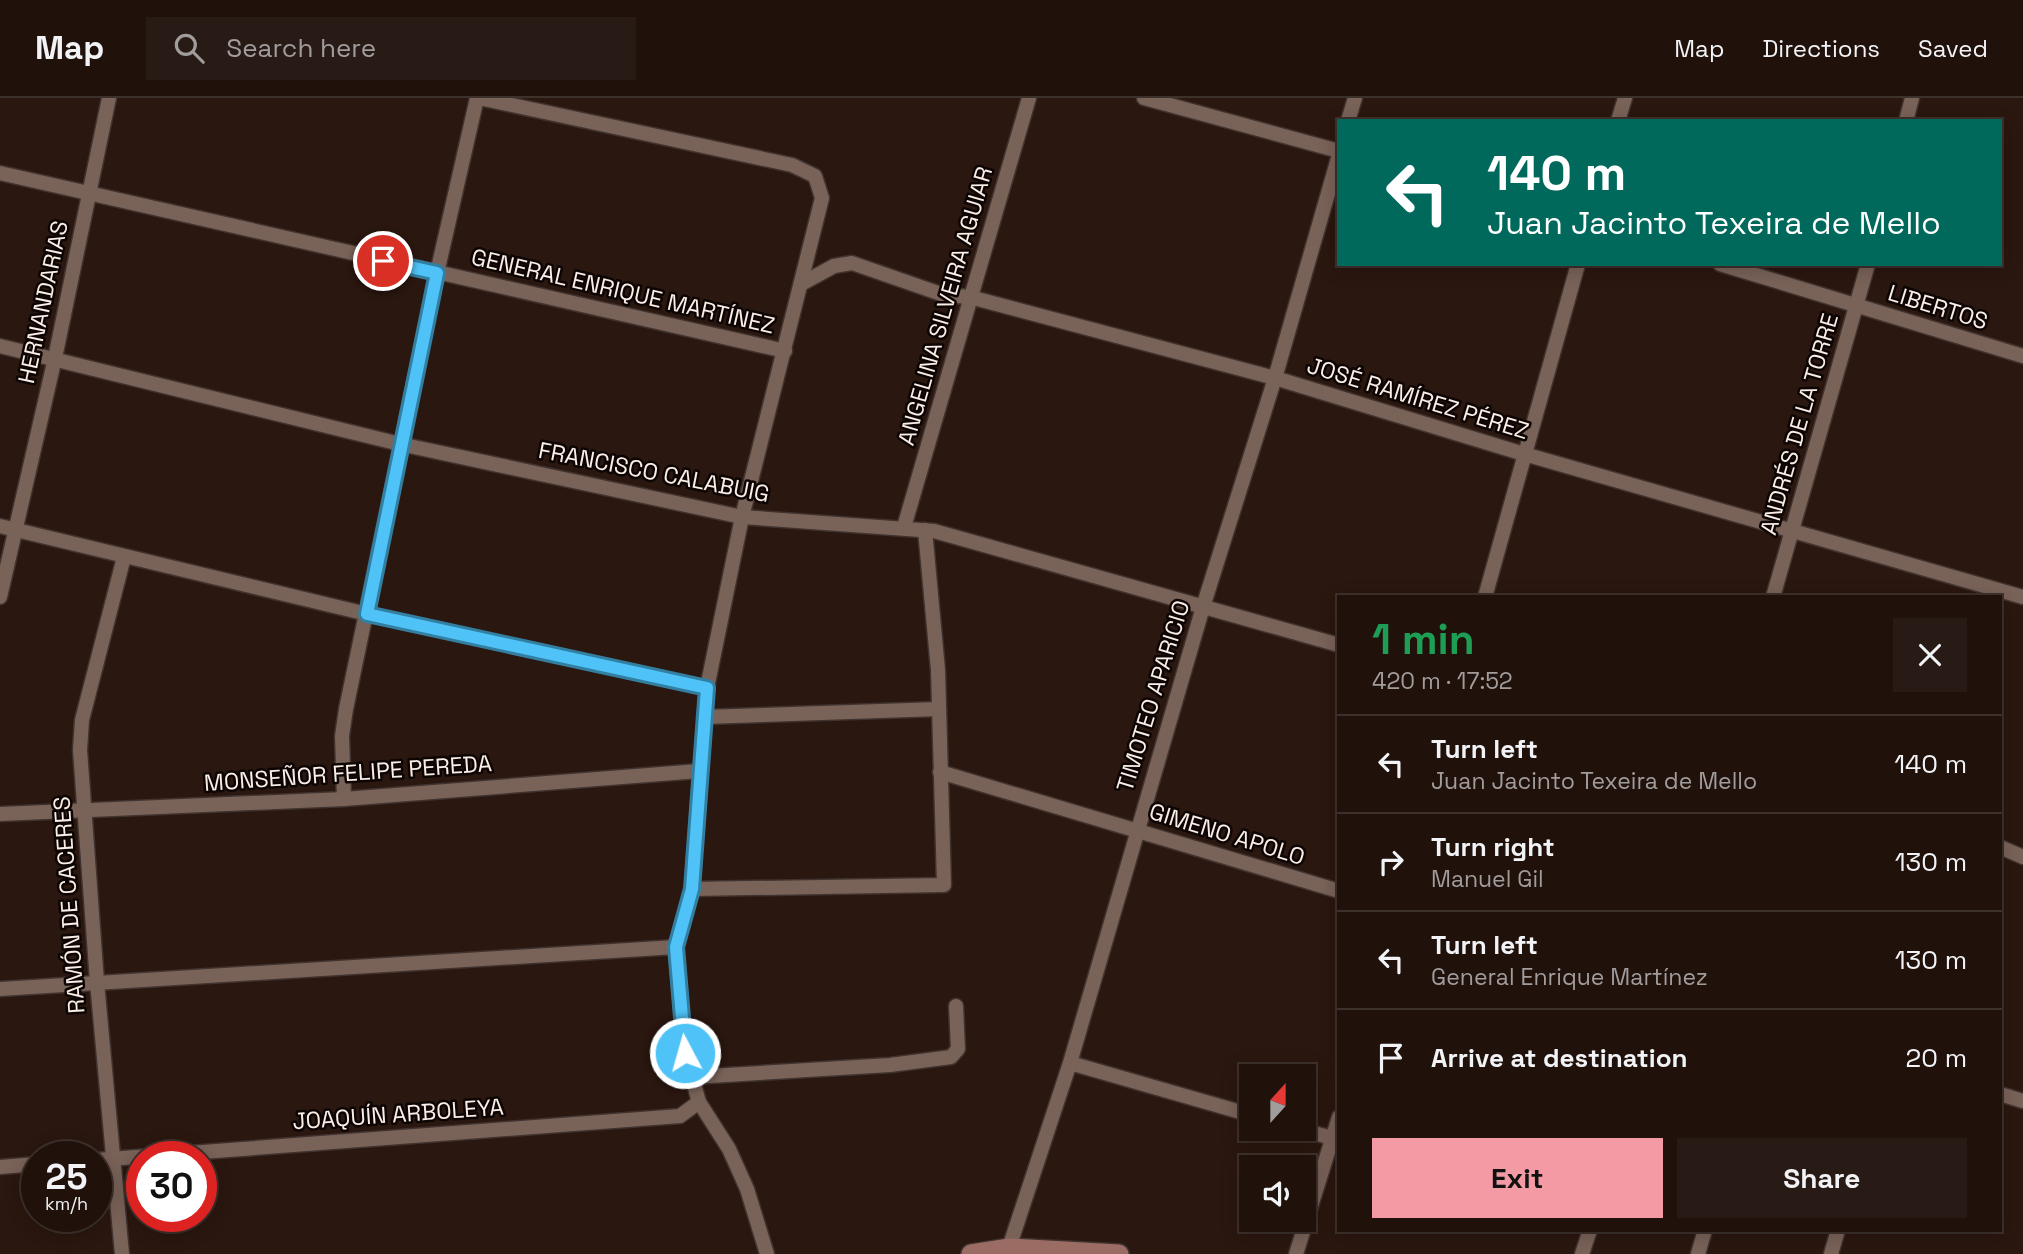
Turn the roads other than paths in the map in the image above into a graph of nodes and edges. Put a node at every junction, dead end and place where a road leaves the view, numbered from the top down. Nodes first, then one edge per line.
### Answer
1 (109, 98) edge
2 (478, 98) edge
3 (1029, 98) edge
4 (1144, 98) edge
5 (1355, 98) edge
6 (1625, 98) edge
7 (1912, 98) edge
8 (1350, 119) edge
9 (1619, 119) edge
10 (1907, 119) edge
11 (1337, 152) edge
12 (1337, 160) edge
13 (0, 173) edge
14 (89, 195) junction
15 (1577, 266) edge
16 (1726, 266) edge
17 (1867, 266) edge
18 (437, 273) junction
19 (801, 284) junction
20 (970, 297) junction
21 (1856, 306) junction
22 (0, 346) edge
23 (785, 351) junction
24 (2023, 356) edge
25 (55, 358) junction
26 (1275, 378) junction
27 (400, 443) junction
28 (1524, 454) junction
29 (742, 517) junction
30 (0, 526) edge
31 (904, 527) junction
32 (16, 530) junction
33 (925, 530) junction
34 (1793, 530) junction
35 (124, 557) junction
36 (1486, 595) edge
37 (1774, 595) edge
38 (0, 597) edge
39 (2023, 597) edge
40 (1203, 607) junction
41 (367, 614) junction
42 (1337, 644) edge
43 (707, 688) junction
44 (939, 709) junction
45 (704, 718) junction
46 (699, 771) junction
47 (940, 772) junction
48 (344, 799) junction
49 (86, 812) junction
50 (0, 814) edge
51 (1136, 830) junction
52 (2002, 848) edge
53 (2023, 857) edge
54 (692, 889) junction
55 (1337, 890) edge
56 (676, 947) junction
57 (97, 982) junction
58 (0, 989) edge
59 (956, 1006) dead end
60 (1070, 1063) junction
61 (693, 1077) junction
62 (2002, 1095) edge
63 (2023, 1101) edge
64 (699, 1102) junction
65 (1239, 1112) edge
66 (1316, 1133) edge
67 (1336, 1139) edge
68 (112, 1158) edge
69 (115, 1158) junction
70 (21, 1165) edge
71 (0, 1167) edge
72 (1589, 1232) edge
73 (1704, 1232) edge
74 (1837, 1232) edge
75 (1009, 1248) junction
76 (122, 1254) edge
77 (767, 1254) edge
78 (971, 1254) edge
79 (1119, 1254) edge
80 (1296, 1254) edge
81 (1583, 1254) edge
82 (1698, 1254) edge
83 (1831, 1254) edge

1 - 14 street, HERNANDARIAS
2 - 18 street
2 - 19 street
3 - 20 street, ANGELINA SILVEIRA AGUIAR
4 - 11 street
5 - 8 street
6 - 9 street
7 - 10 street
12 - 26 street, TIMOTEO APARICIO
13 - 14 street, GENERAL ENRIQUE MARTÍNEZ
14 - 18 street, GENERAL ENRIQUE MARTÍNEZ
14 - 25 street, HERNANDARIAS
15 - 28 street
16 - 21 street, LIBERTOS
17 - 21 street, ANDRÉS DE LA TORRE
18 - 23 street, GENERAL ENRIQUE MARTÍNEZ
18 - 27 street
19 - 20 street, JOSÉ RAMÍREZ PÉREZ
19 - 23 street
20 - 26 street, JOSÉ RAMÍREZ PÉREZ
20 - 31 street, ANGELINA SILVEIRA AGUIAR
21 - 24 street, LIBERTOS
21 - 34 street, ANDRÉS DE LA TORRE
22 - 25 street, FRANCISCO CALABUIG
23 - 29 street
25 - 27 street, FRANCISCO CALABUIG
25 - 32 street, HERNANDARIAS
26 - 28 street, JOSÉ RAMÍREZ PÉREZ
26 - 40 street, TIMOTEO APARICIO
27 - 29 street, FRANCISCO CALABUIG
27 - 41 street
28 - 34 street, JOSÉ RAMÍREZ PÉREZ
28 - 36 street
29 - 31 street, FRANCISCO CALABUIG
29 - 43 street
30 - 32 street
31 - 33 street, FRANCISCO CALABUIG
32 - 35 street
32 - 38 street, HERNANDARIAS
33 - 40 street, FRANCISCO CALABUIG
33 - 44 street
34 - 37 street, ANDRÉS DE LA TORRE
34 - 39 street, JOSÉ RAMÍREZ PÉREZ
35 - 41 street
35 - 49 street, RAMÓN DE CACERES
40 - 42 street, FRANCISCO CALABUIG
40 - 51 street, TIMOTEO APARICIO
41 - 43 street
41 - 48 street
43 - 45 street
44 - 45 street
44 - 47 street
45 - 46 street
46 - 48 street, MONSEÑOR FELIPE PEREDA
46 - 54 street
47 - 51 street, GIMENO APOLO
47 - 54 street
48 - 49 street, MONSEÑOR FELIPE PEREDA
49 - 50 street, MONSEÑOR FELIPE PEREDA
49 - 57 street, RAMÓN DE CACERES
51 - 55 street, GIMENO APOLO
51 - 60 street, TIMOTEO APARICIO
52 - 53 street
54 - 56 street
56 - 57 street
56 - 61 street
57 - 58 street
57 - 69 street, RAMÓN DE CACERES
59 - 61 street
60 - 65 street
60 - 75 street, TIMOTEO APARICIO
61 - 64 street
62 - 63 street
64 - 69 street, JOAQUÍN ARBOLEYA
64 - 77 street
66 - 67 street
67 - 80 street
68 - 69 street, JOAQUÍN ARBOLEYA
69 - 76 street, RAMÓN DE CACERES
70 - 71 street
72 - 81 street
73 - 82 street
74 - 83 street
75 - 78 street
75 - 79 street

